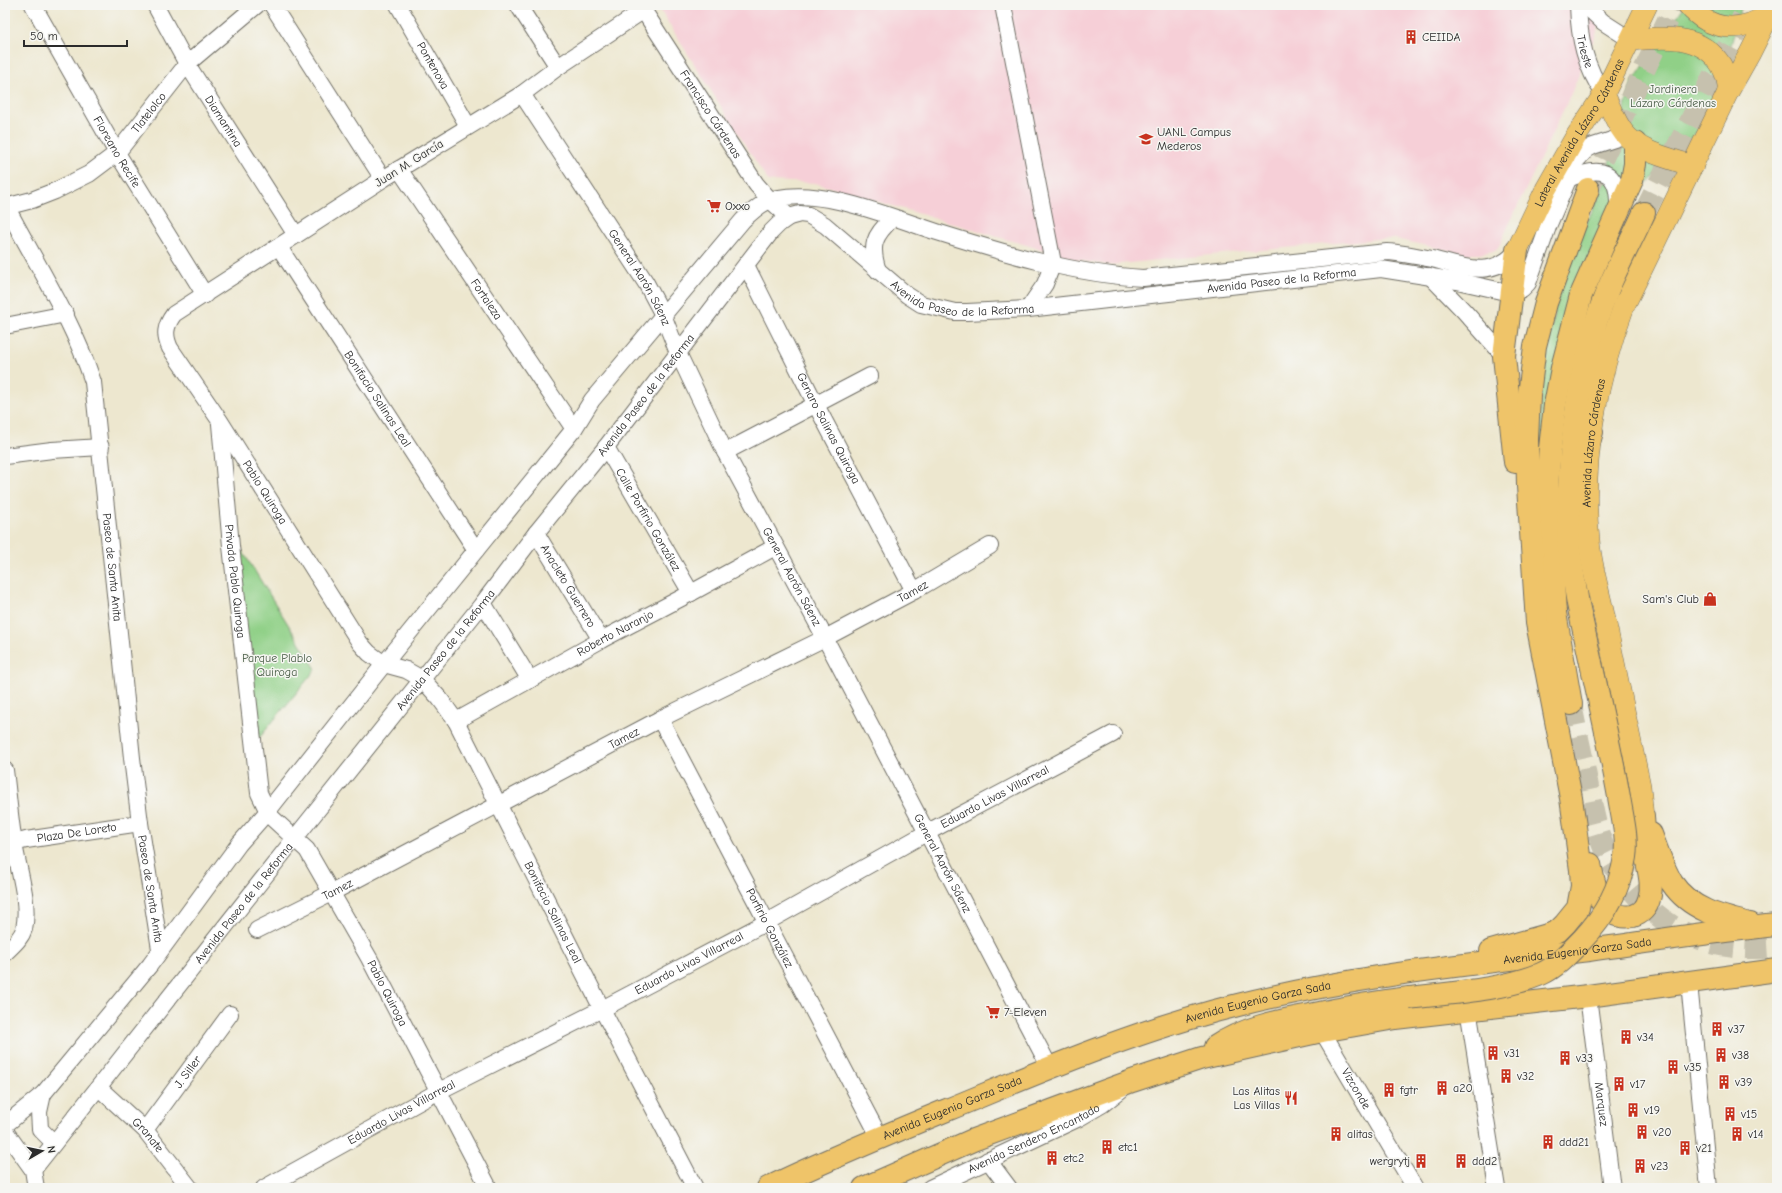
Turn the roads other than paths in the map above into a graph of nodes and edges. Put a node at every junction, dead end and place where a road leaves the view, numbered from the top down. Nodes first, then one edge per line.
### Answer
1 (32, 5) edge
2 (155, 5) edge
3 (257, 5) edge
4 (272, 5) edge
5 (398, 5) edge
6 (518, 5) edge
7 (1003, 5) edge
8 (1578, 5) edge
9 (1585, 5) edge
10 (1647, 5) edge
11 (1688, 5) edge
12 (642, 8) edge
13 (1772, 10) edge
14 (1630, 40) junction
15 (187, 64) junction
16 (558, 67) junction
17 (1728, 92) junction
18 (522, 94) junction
19 (1604, 94) junction
20 (468, 126) junction
21 (1631, 139) junction
22 (117, 153) junction
23 (1693, 166) junction
24 (400, 169) junction
25 (383, 179) junction
26 (1568, 179) junction
27 (1588, 189) tunnel mouth
28 (770, 200) junction
29 (5, 206) edge
30 (1618, 209) junction
31 (1644, 213) tunnel mouth
32 (789, 217) junction
33 (893, 218) junction
34 (296, 235) junction
35 (279, 247) junction
36 (1513, 255) junction
37 (1053, 263) junction
38 (746, 265) junction
39 (878, 272) junction
40 (1430, 276) junction
41 (1511, 293) junction
42 (205, 295) junction
43 (1028, 309) junction
44 (66, 314) junction
45 (174, 314) joint
46 (662, 315) junction
47 (5, 326) edge
48 (678, 353) junction
49 (1504, 356) junction
50 (870, 376) dead end
51 (816, 405) junction
52 (220, 422) junction
53 (574, 429) junction
54 (1592, 432) junction
55 (101, 447) junction
56 (606, 447) junction
57 (725, 452) junction
58 (7, 460) edge
59 (1568, 514) junction
60 (536, 533) junction
61 (1531, 534) junction
62 (775, 546) junction
63 (990, 546) dead end
64 (476, 550) junction
65 (1534, 574) junction
66 (914, 591) junction
67 (691, 593) junction
68 (483, 603) junction
69 (1555, 613) junction
70 (825, 638) junction
71 (601, 640) junction
72 (384, 664) junction
73 (422, 679) junction
74 (530, 680) junction
75 (1570, 704) tunnel mouth
76 (660, 719) junction
77 (456, 721) junction
78 (1113, 734) dead end
79 (5, 770) edge
80 (1570, 798) junction
81 (498, 806) junction
82 (268, 811) junction
83 (1643, 817) junction
84 (140, 823) junction
85 (928, 832) junction
86 (295, 838) junction
87 (9, 848) edge
88 (331, 893) junction
89 (767, 922) junction
90 (1769, 926) edge
91 (257, 930) dead end
92 (160, 949) junction
93 (5, 953) edge
94 (1420, 970) junction
95 (1777, 970) edge
96 (1689, 983) junction
97 (1588, 996) junction
98 (602, 1009) junction
99 (1468, 1009) junction
100 (230, 1014) dead end
101 (1322, 1031) junction
102 (1202, 1058) junction
103 (1050, 1068) junction
104 (1132, 1080) junction
105 (99, 1088) junction
106 (439, 1091) junction
107 (43, 1094) junction
108 (5, 1125) edge
109 (145, 1130) junction
110 (5, 1131) edge
111 (880, 1138) junction
112 (54, 1143) junction
113 (988, 1160) junction
114 (33, 1170) junction
115 (36, 1188) edge
116 (190, 1188) edge
117 (264, 1188) edge
118 (489, 1188) edge
119 (695, 1188) edge
120 (768, 1188) edge
121 (864, 1188) edge
122 (930, 1188) edge
123 (1009, 1188) edge
124 (1416, 1188) edge
125 (1497, 1188) edge
126 (1612, 1188) edge
127 (1709, 1188) edge

1 - 22 street, Floreano Recife
2 - 15 street, Diamantina
3 - 15 street, Tlatelolco
4 - 25 street
5 - 20 street, Pontenova
6 - 16 street
7 - 37 street
8 - 19 street, Trieste
9 - 14 street
10 - 14 main road, Lateral Avenida Lázaro Cárdenas
11 - 13 main road
12 - 16 street, Juan M. García
12 - 28 street, Francisco Cárdenas
13 - 17 main road
14 - 17 main road
14 - 19 main road, Lateral Avenida Lázaro Cárdenas
15 - 22 street, Tlatelolco
15 - 34 street, Diamantina
16 - 18 street, Juan M. García
17 - 23 main road, Avenida Lázaro Cárdenas
18 - 20 street, Juan M. García
18 - 46 street, General Aarón Sáenz
19 - 21 main road
19 - 36 main road, Lateral Avenida Lázaro Cárdenas
20 - 24 street, Juan M. García
21 - 23 main road
21 - 26 street
21 - 30 highway
22 - 29 street, Tlatelolco
22 - 42 street, Floreano Recife
23 - 54 main road, Avenida Lázaro Cárdenas
24 - 25 street, Juan M. García
24 - 53 street, Fortaleza
25 - 34 street, Juan M. García
26 - 30 street
26 - 41 street
27 - 61 highway
28 - 32 street, Francisco Cárdenas
28 - 33 street, Avenida Paseo de la Reforma
28 - 46 street, Avenida Paseo de la Reforma
29 - 44 street, Paseo de Santa Anita
30 - 69 highway
31 - 59 highway, Avenida Lázaro Cárdenas
32 - 38 street, Avenida Paseo de la Reforma
32 - 39 street, Avenida Paseo de la Reforma
33 - 37 street, Avenida Paseo de la Reforma
33 - 39 street
34 - 35 street, Juan M. García
35 - 42 street, Juan M. García
35 - 64 street, Bonifacio Salinas Leal
36 - 37 street, Avenida Paseo de la Reforma
36 - 41 highway
37 - 43 street
38 - 48 street, Avenida Paseo de la Reforma
38 - 51 street, Genaro Salinas Quiroga
39 - 43 street, Avenida Paseo de la Reforma
40 - 41 street, Avenida Paseo de la Reforma
40 - 43 street, Avenida Paseo de la Reforma
40 - 49 street
41 - 49 highway
42 - 45 street, Juan M. García
44 - 47 street
44 - 55 street, Paseo de Santa Anita
45 - 52 street, Pablo Quiroga
46 - 48 street, General Aarón Sáenz
46 - 53 street, Avenida Paseo de la Reforma
48 - 56 street, Avenida Paseo de la Reforma
48 - 57 street, General Aarón Sáenz
49 - 65 highway
50 - 51 street
51 - 57 street
51 - 66 street, Genaro Salinas Quiroga
52 - 72 street, Pablo Quiroga
52 - 82 street, Privada Pablo Quiroga
53 - 64 street, Avenida Paseo de la Reforma
54 - 59 highway
54 - 83 main road, Avenida Lázaro Cárdenas
55 - 58 street
55 - 84 street, Paseo de Santa Anita
56 - 60 street, Avenida Paseo de la Reforma
56 - 67 street, Calle Porfirio González
57 - 62 street, General Aarón Sáenz
59 - 102 highway, bridge
60 - 68 street, Avenida Paseo de la Reforma
60 - 71 street, Anacleto Guerrero
61 - 65 highway
61 - 69 highway
62 - 67 street, Roberto Naranjo
62 - 70 street, General Aarón Sáenz
63 - 66 street, Tamez
64 - 72 street, Avenida Paseo de la Reforma
65 - 80 highway
66 - 70 street, Tamez
67 - 71 street, Roberto Naranjo
68 - 73 street, Avenida Paseo de la Reforma
68 - 74 street
69 - 75 highway
70 - 76 street, Tamez
70 - 85 street, General Aarón Sáenz
71 - 74 street, Roberto Naranjo
72 - 73 street, Bonifacio Salinas Leal
72 - 82 street, Avenida Paseo de la Reforma
73 - 77 street, Bonifacio Salinas Leal
73 - 86 street, Avenida Paseo de la Reforma
74 - 77 street, Roberto Naranjo
76 - 81 street, Tamez
76 - 89 street, Porfirio González
77 - 81 street, Bonifacio Salinas Leal
78 - 85 street, Eduardo Livas Villarreal
79 - 87 street
80 - 83 highway
80 - 94 highway
81 - 88 street, Tamez
81 - 98 street, Bonifacio Salinas Leal
82 - 86 street, Pablo Quiroga
82 - 92 street, Avenida Paseo de la Reforma
83 - 90 highway
84 - 87 street, Plaza De Loreto
84 - 92 street, Paseo de Santa Anita
85 - 89 street, Eduardo Livas Villarreal
85 - 103 street, General Aarón Sáenz
86 - 88 street, Pablo Quiroga
86 - 105 street, Avenida Paseo de la Reforma
87 - 93 street
88 - 91 street, Tamez
88 - 106 street, Pablo Quiroga
89 - 98 street, Eduardo Livas Villarreal
89 - 111 street, Porfirio González
90 - 94 highway, Avenida Eugenio Garza Sada
92 - 107 street, Avenida Paseo de la Reforma
94 - 103 highway, Avenida Eugenio Garza Sada
95 - 96 highway
96 - 97 highway
96 - 127 street
97 - 99 highway
97 - 126 street, Marquez
98 - 106 street, Eduardo Livas Villarreal
98 - 119 street, Bonifacio Salinas Leal
99 - 101 highway
99 - 125 street
100 - 109 street, J. Siller
101 - 102 highway
101 - 124 street, Vizconde
102 - 104 highway
103 - 111 highway, Avenida Eugenio Garza Sada
104 - 113 street, Avenida Sendero Encantado
104 - 121 highway
105 - 109 street, Granate
105 - 112 street, Avenida Paseo de la Reforma
106 - 117 street, Eduardo Livas Villarreal
106 - 118 street, Pablo Quiroga
107 - 108 street, Avenida Paseo de la Reforma
107 - 112 street
109 - 116 street, Granate
110 - 114 street
111 - 120 highway, Avenida Eugenio Garza Sada
112 - 114 street, Avenida Paseo de la Reforma
113 - 122 street, Avenida Sendero Encantado
113 - 123 street
114 - 115 street

